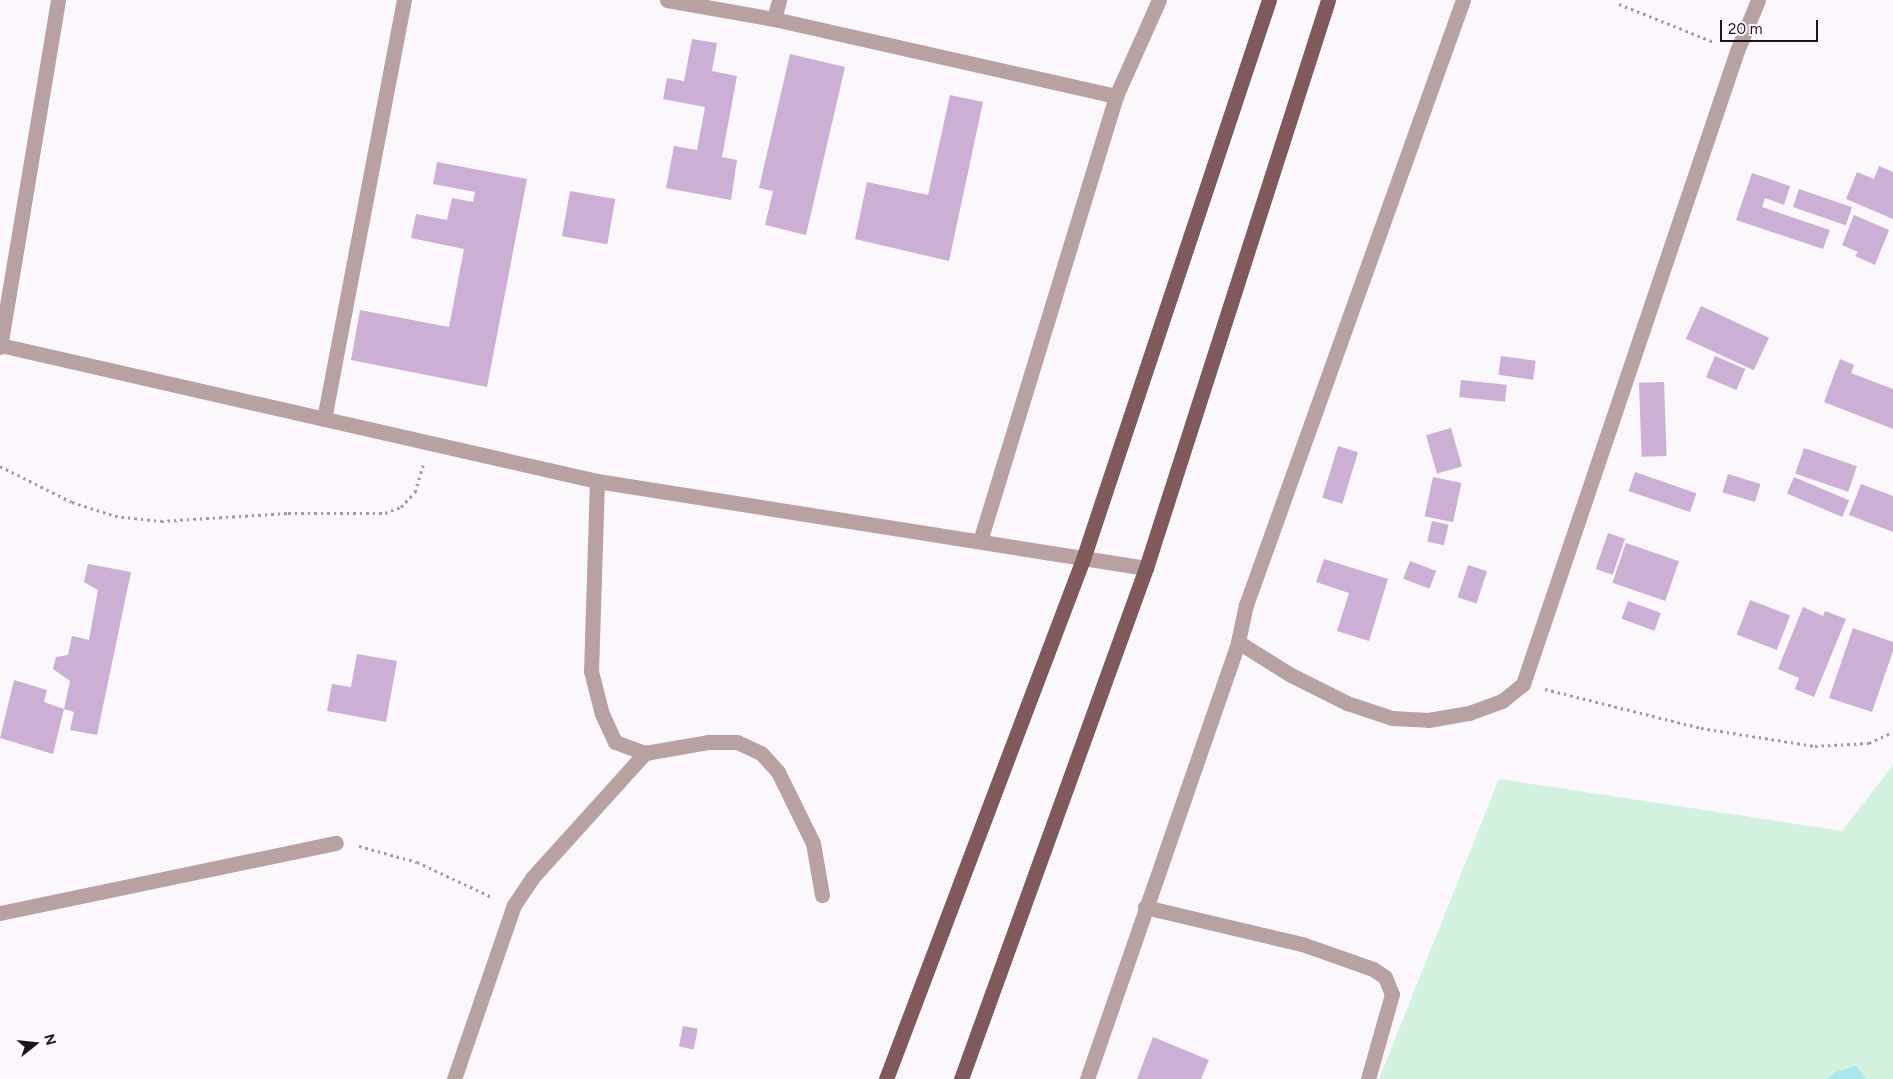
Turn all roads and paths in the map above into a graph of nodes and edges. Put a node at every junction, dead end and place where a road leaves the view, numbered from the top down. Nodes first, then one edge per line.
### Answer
1 (58, 0) edge
2 (404, 0) edge
3 (666, 0) edge
4 (779, 0) edge
5 (1159, 0) edge
6 (1269, 0) edge
7 (1328, 0) edge
8 (1463, 0) edge
9 (1758, 0) edge
10 (1620, 4) dead end
11 (774, 19) junction
12 (1737, 51) junction
13 (1116, 96) junction
14 (0, 346) edge
15 (324, 419) junction
16 (430, 444) junction
17 (0, 466) edge
18 (597, 481) junction
19 (980, 541) junction
20 (1083, 559) junction
21 (1146, 568) junction
22 (1238, 642) junction
23 (1523, 684) junction
24 (1893, 732) edge
25 (645, 753) junction
26 (336, 843) joint
27 (822, 895) dead end
28 (514, 905) junction
29 (1145, 907) junction
30 (0, 913) edge
31 (454, 1079) edge
32 (886, 1079) edge
33 (961, 1079) edge
34 (1086, 1079) edge
35 (1368, 1079) edge

1 - 14 street
2 - 15 street
3 - 11 street
4 - 11 street
5 - 13 street
6 - 20 main road
7 - 21 main road
8 - 22 street
9 - 12 street
10 - 12 path
11 - 13 street
12 - 23 street
13 - 19 street
14 - 15 street
15 - 16 street
16 - 17 path
16 - 18 street
18 - 19 street
18 - 25 street
19 - 20 street
20 - 21 street
20 - 32 main road
21 - 33 main road
22 - 23 street
22 - 29 street
23 - 24 path
25 - 27 street
25 - 28 street
26 - 28 path
26 - 30 street
28 - 31 street
29 - 34 street
29 - 35 street

